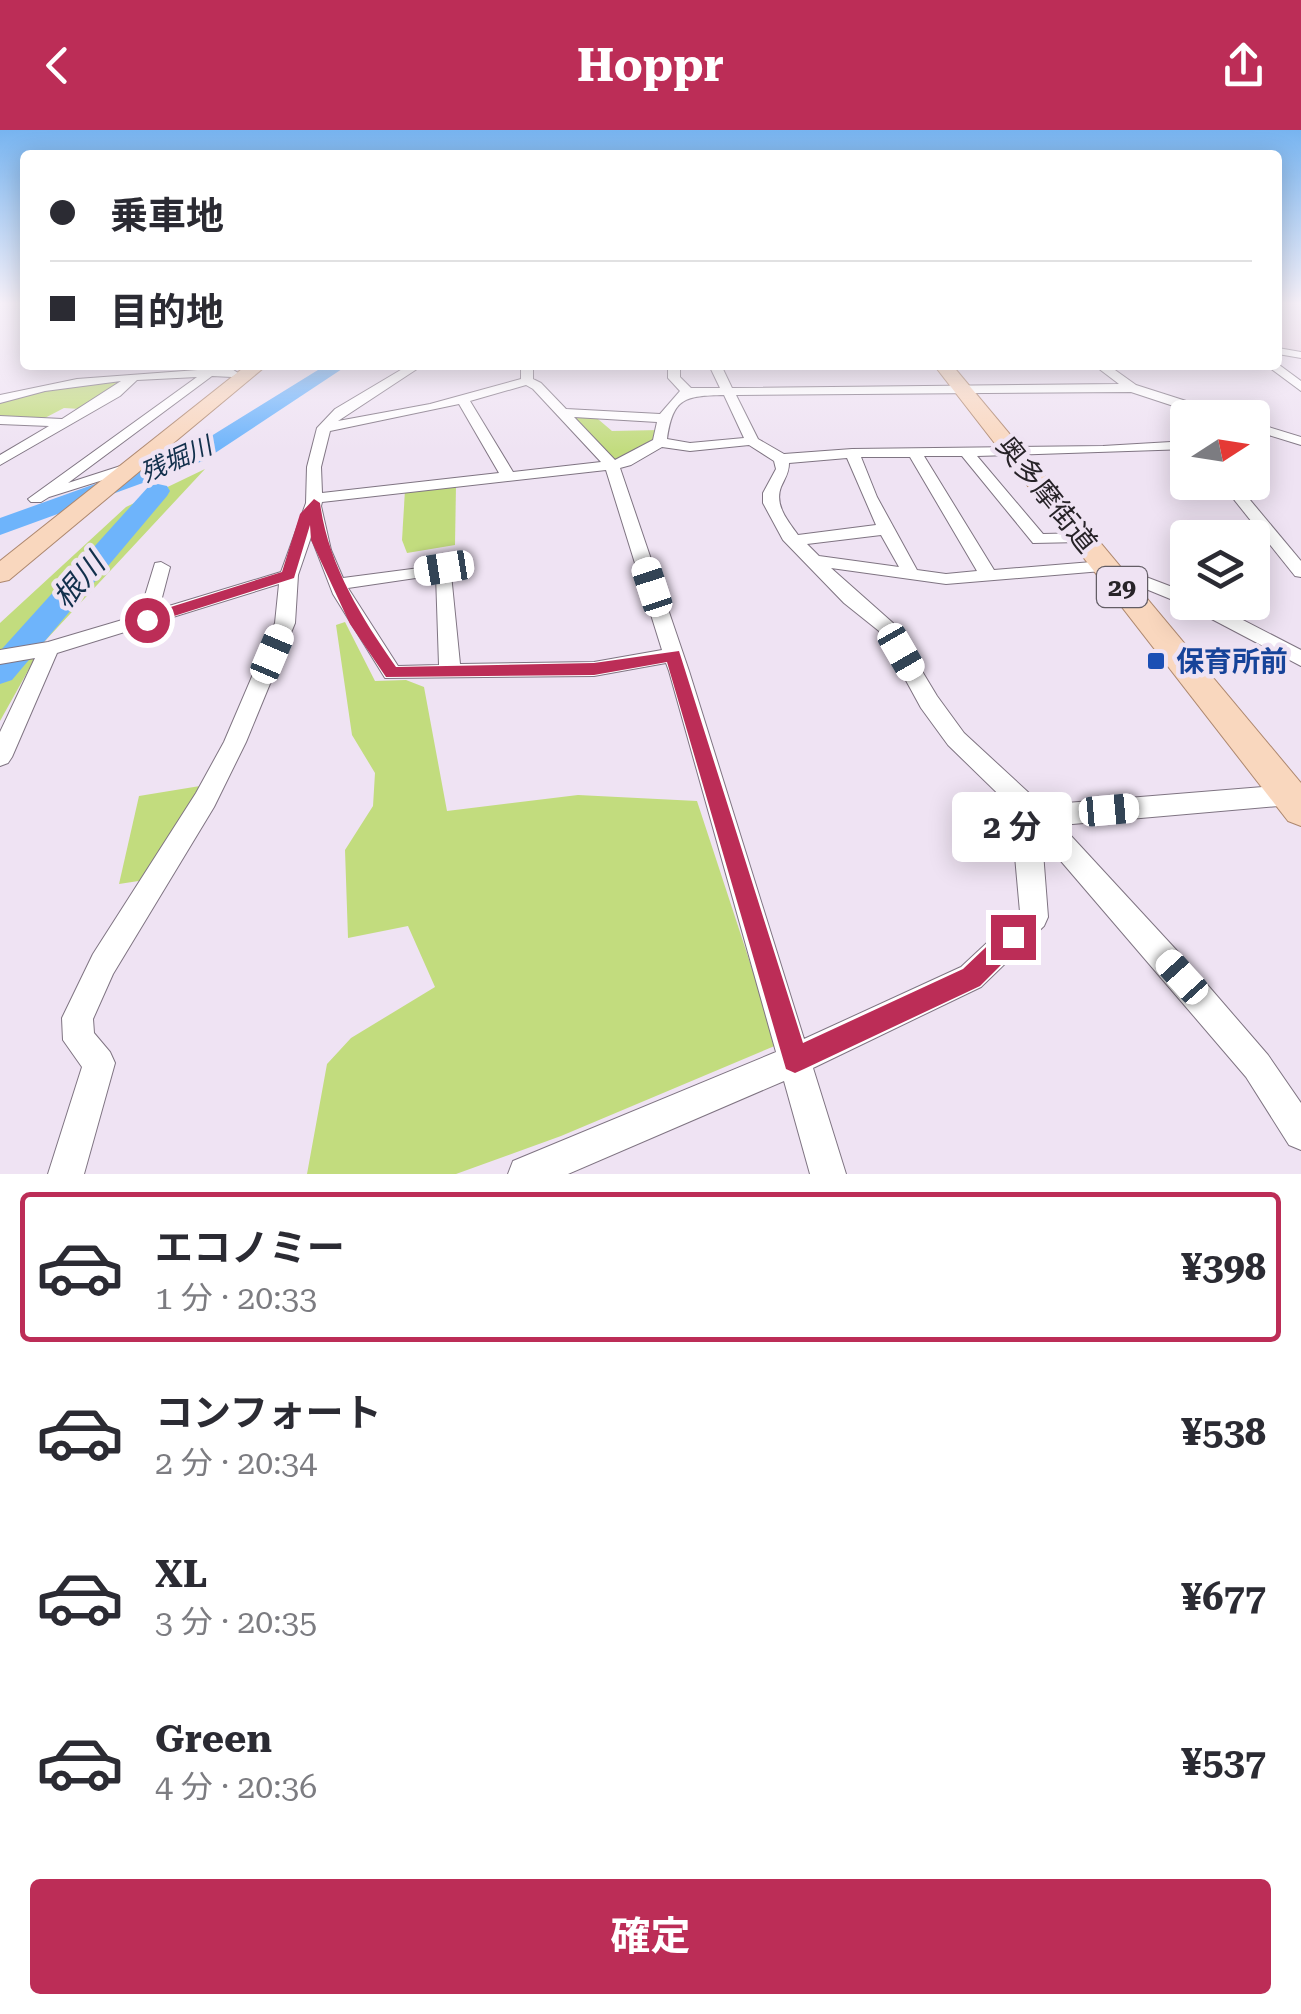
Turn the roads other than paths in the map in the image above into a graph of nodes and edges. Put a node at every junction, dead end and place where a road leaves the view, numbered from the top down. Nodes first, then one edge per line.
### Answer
1 (198, 370) edge
2 (211, 370) edge
3 (221, 370) edge
4 (252, 370) edge
5 (409, 370) edge
6 (526, 370) edge
7 (674, 370) edge
8 (718, 370) edge
9 (947, 370) edge
10 (1107, 370) edge
11 (1279, 370) edge
12 (232, 373) dead end
13 (132, 378) junction
14 (527, 381) junction
15 (962, 387) junction
16 (1301, 387) edge
17 (1132, 388) junction
18 (900, 390) junction
19 (688, 392) junction
20 (730, 393) junction
21 (1158, 397) junction
22 (462, 398) junction
23 (0, 399) edge
24 (1170, 401) edge
25 (1170, 405) edge
26 (913, 408) dead end
27 (562, 414) junction
28 (0, 420) edge
29 (61, 423) junction
30 (324, 428) junction
31 (662, 430) junction
32 (1270, 432) edge
33 (1270, 440) edge
34 (752, 441) junction
35 (1299, 441) edge
36 (1170, 446) edge
37 (1012, 450) junction
38 (967, 452) junction
39 (852, 453) junction
40 (915, 454) junction
41 (781, 459) junction
42 (0, 461) edge
43 (612, 464) junction
44 (133, 466) junction
45 (508, 476) junction
46 (314, 500) junction
47 (1242, 500) edge
48 (887, 529) junction
49 (1081, 537) junction
50 (794, 541) junction
51 (815, 561) junction
52 (1104, 566) junction
53 (161, 567) dead end
54 (1301, 572) edge
55 (987, 573) junction
56 (0, 574) edge
57 (911, 574) junction
58 (288, 575) junction
59 (340, 584) junction
60 (1170, 594) edge
61 (147, 620) junction
62 (1225, 620) edge
63 (48, 649) junction
64 (673, 655) junction
65 (0, 657) edge
66 (1301, 659) edge
67 (450, 672) junction
68 (0, 758) edge
69 (1297, 800) edge
70 (1037, 816) junction
71 (795, 1060) junction
72 (1301, 1133) edge
73 (535, 1172) edge
74 (66, 1174) edge
75 (828, 1174) edge

1 - 13 street
2 - 44 street
3 - 12 street
4 - 44 main road
5 - 30 street
6 - 14 street
7 - 19 street
8 - 20 street
9 - 15 main road, 奥多摩街道 / 29
10 - 17 street
11 - 16 street
13 - 23 street
13 - 29 street
14 - 22 street
14 - 27 street
15 - 17 street
15 - 18 street
15 - 37 main road, 奥多摩街道 / 29
17 - 21 street
18 - 20 street
18 - 26 street
19 - 20 street
19 - 31 street
20 - 34 street
21 - 24 street
21 - 25 street
22 - 30 street
22 - 45 street
27 - 31 street
27 - 43 street
28 - 29 street
29 - 42 street
30 - 46 street
31 - 34 street
31 - 43 street
32 - 35 street
33 - 35 street
34 - 41 street
36 - 37 street
37 - 38 street
37 - 49 main road, 奥多摩街道 / 29
38 - 40 street
38 - 49 street
39 - 40 street
39 - 41 street
39 - 48 street
40 - 55 street
41 - 50 street
43 - 45 street
43 - 64 street
44 - 56 main road
45 - 46 street
46 - 58 street
46 - 59 street
47 - 54 street
48 - 50 street
48 - 57 street
49 - 52 main road, 奥多摩街道 / 29
50 - 51 street
51 - 57 street
51 - 70 street
52 - 55 street
52 - 60 street
52 - 69 main road, 奥多摩街道 / 29
53 - 61 street
55 - 57 street
58 - 61 street
58 - 74 street
59 - 67 street
59 - 67 street
61 - 63 street
62 - 66 street
63 - 65 street
63 - 68 street
64 - 67 street
64 - 71 street
69 - 70 street
70 - 71 street
70 - 72 street
71 - 73 street
71 - 75 street

